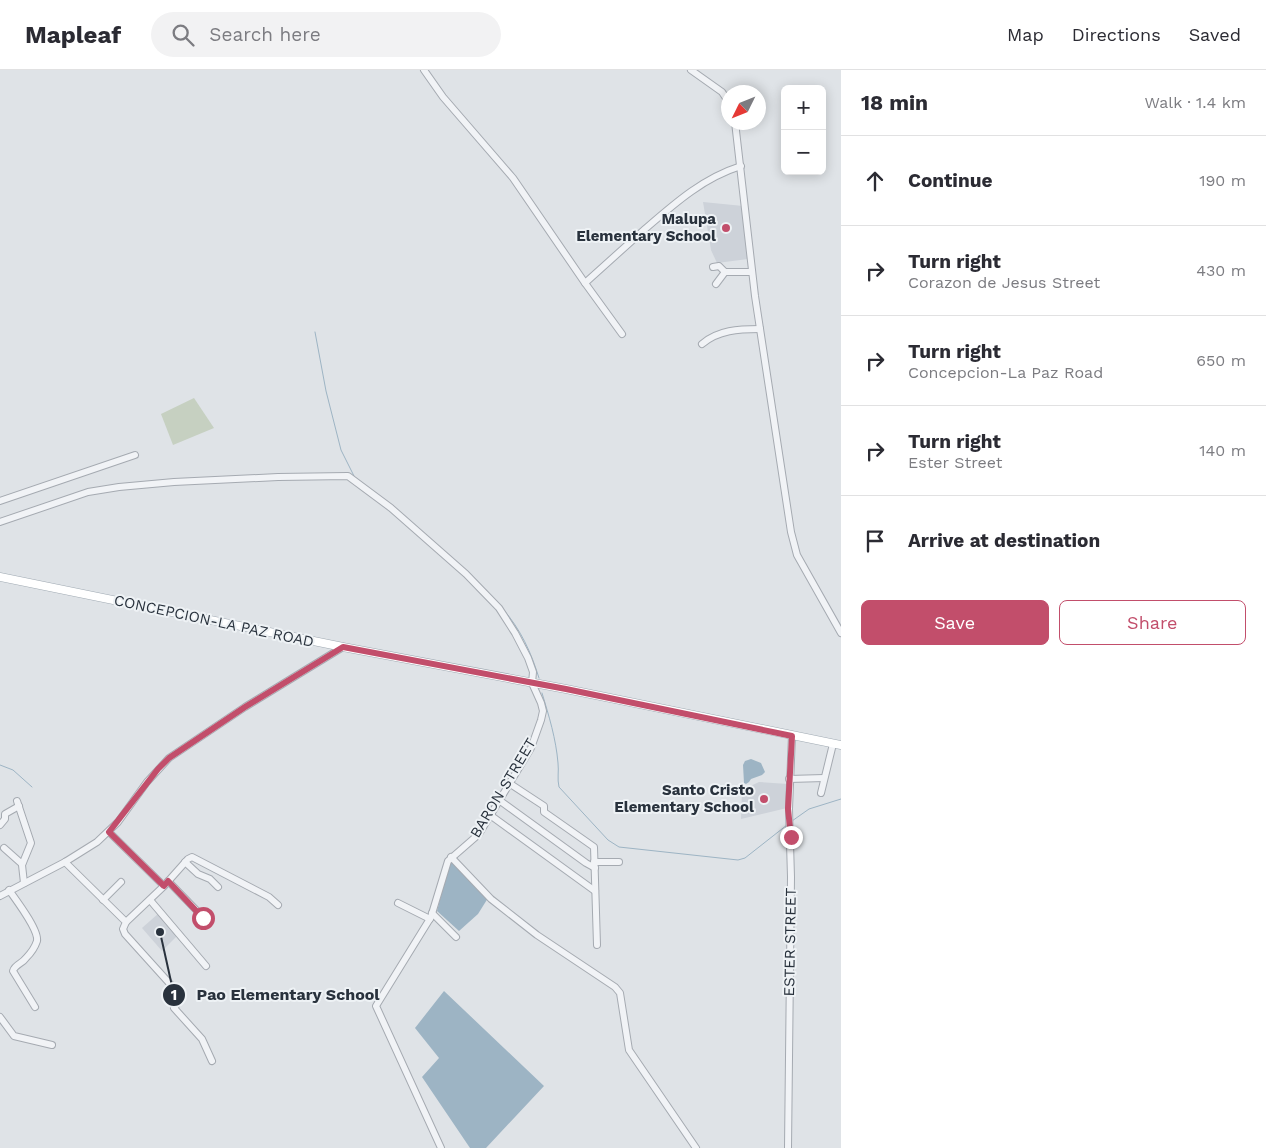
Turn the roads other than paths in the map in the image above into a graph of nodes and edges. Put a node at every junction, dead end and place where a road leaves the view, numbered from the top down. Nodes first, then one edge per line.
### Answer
1 (424, 70) edge
2 (692, 70) edge
3 (721, 91) edge
4 (736, 130) edge
5 (741, 166) junction
6 (713, 267) dead end
7 (725, 272) junction
8 (752, 272) junction
9 (585, 283) junction
10 (716, 284) dead end
11 (760, 329) junction
12 (622, 334) dead end
13 (702, 344) dead end
14 (135, 455) dead end
15 (0, 501) edge
16 (0, 522) edge
17 (0, 577) edge
18 (841, 633) edge
19 (343, 647) junction
20 (532, 683) junction
21 (792, 736) junction
22 (837, 744) edge
23 (824, 778) junction
24 (790, 780) junction
25 (509, 783) junction
26 (822, 793) dead end
27 (499, 800) junction
28 (490, 815) junction
29 (0, 825) edge
30 (109, 832) junction
31 (4, 848) dead end
32 (452, 857) junction
33 (65, 862) junction
34 (185, 862) junction
35 (619, 862) dead end
36 (22, 864) junction
37 (594, 865) junction
38 (121, 882) dead end
39 (24, 883) junction
40 (166, 883) junction
41 (218, 887) dead end
42 (9, 890) junction
43 (595, 891) junction
44 (0, 896) edge
45 (103, 900) junction
46 (150, 900) junction
47 (398, 903) dead end
48 (278, 905) dead end
49 (431, 916) junction
50 (126, 922) junction
51 (200, 923) dead end
52 (456, 936) dead end
53 (597, 944) dead end
54 (206, 966) dead end
55 (35, 1007) dead end
56 (0, 1017) edge
57 (52, 1045) dead end
58 (212, 1061) dead end
59 (441, 1148) edge
60 (696, 1148) edge
61 (788, 1148) edge

1 - 9 street
2 - 3 street
4 - 5 street
5 - 8 street
5 - 9 street
6 - 7 street
7 - 8 street
7 - 10 street
8 - 11 street
9 - 12 street
11 - 13 street
11 - 18 street
14 - 15 street
16 - 20 street, BARON STREET
17 - 19 main road, CONCEPCION-LA PAZ ROAD
19 - 20 main road, CONCEPCION-LA PAZ ROAD
19 - 30 street
20 - 21 main road, CONCEPCION-LA PAZ ROAD
20 - 25 street, BARON STREET
21 - 22 main road, CONCEPCION-LA PAZ ROAD
21 - 24 street, ESTER STREET
22 - 23 street
23 - 24 street
23 - 26 street
24 - 61 street, ESTER STREET
25 - 27 street, BARON STREET
25 - 37 street
27 - 28 street, BARON STREET
27 - 37 street
28 - 32 street, BARON STREET
28 - 43 street
29 - 36 street
30 - 33 street
30 - 40 street
31 - 36 street
32 - 49 street, BARON STREET
32 - 60 street
33 - 39 street
33 - 45 street
34 - 40 street
34 - 41 street
34 - 48 street
35 - 37 street
36 - 39 street
37 - 43 street
38 - 45 street
39 - 42 street
40 - 46 street
40 - 51 street
42 - 44 street
42 - 55 street
43 - 53 street
45 - 50 street
46 - 50 street
46 - 54 street
47 - 49 street
49 - 52 street
49 - 59 street, BARON STREET
50 - 58 street
56 - 57 street

